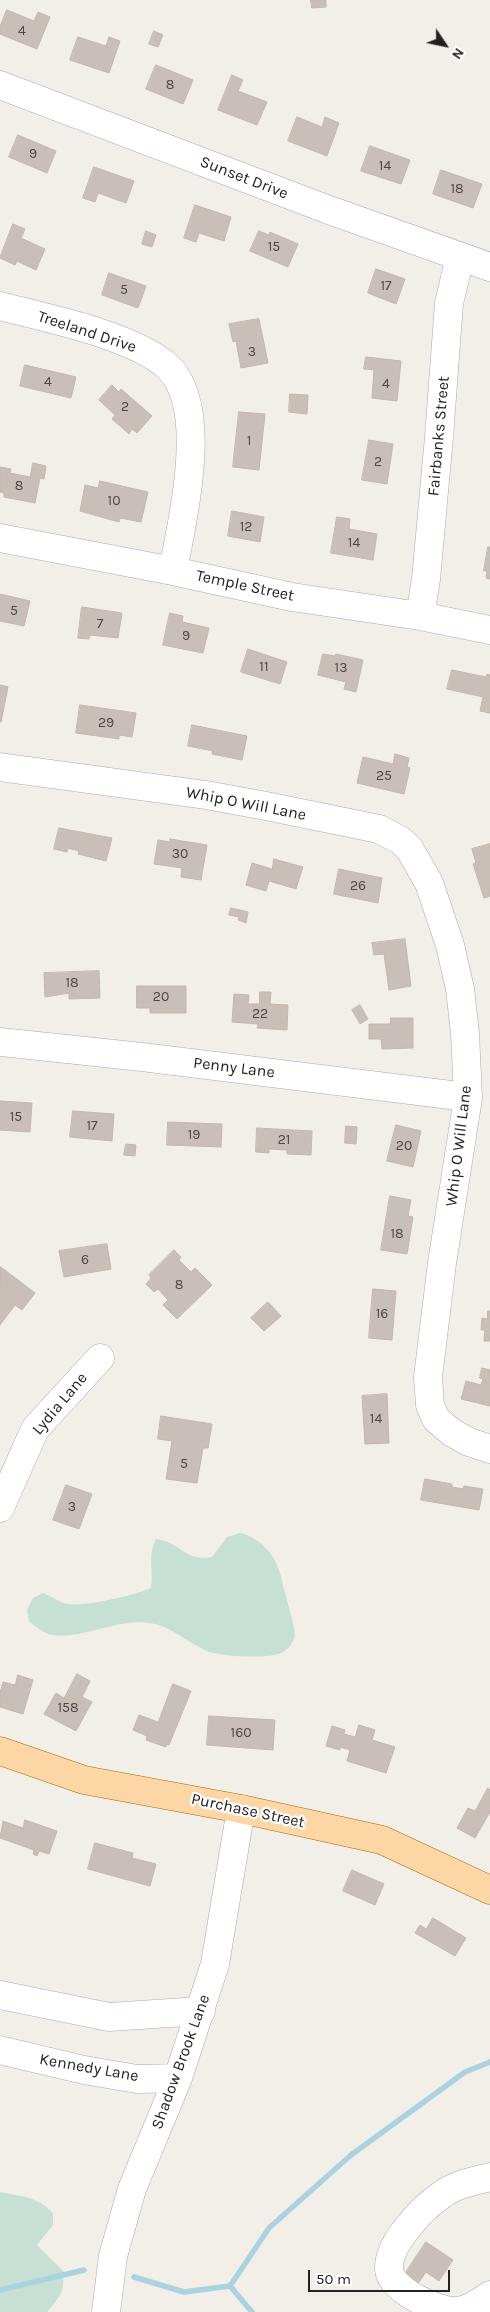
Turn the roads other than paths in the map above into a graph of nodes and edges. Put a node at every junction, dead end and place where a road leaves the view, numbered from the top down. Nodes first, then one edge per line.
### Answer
1 (0, 85) edge
2 (460, 257) junction
3 (490, 267) edge
4 (0, 306) edge
5 (0, 538) edge
6 (173, 571) junction
7 (420, 616) junction
8 (490, 630) edge
9 (0, 767) edge
10 (0, 1042) edge
11 (467, 1097) junction
12 (100, 1358) dead end
13 (490, 1448) edge
14 (0, 1508) edge
15 (0, 1750) edge
16 (241, 1809) junction
17 (489, 1888) edge
18 (0, 1995) edge
19 (200, 2011) junction
20 (0, 2050) edge
21 (178, 2078) junction
22 (490, 2177) edge
23 (490, 2295) edge
24 (106, 2312) edge

1 - 2 street, Sunset Drive
2 - 3 street, Sunset Drive
2 - 7 street, Fairbanks Street
4 - 6 street, Treeland Drive
5 - 6 street, Temple Street
6 - 7 street, Temple Street
7 - 8 street, Temple Street
9 - 11 street, Whip O Will Lane
10 - 11 street, Penny Lane
11 - 13 street, Whip O Will Lane
12 - 14 street, Lydia Lane
15 - 16 main road, Purchase Street
16 - 17 main road, Purchase Street
16 - 19 street, Shadow Brook Lane
18 - 19 street
19 - 21 street, Shadow Brook Lane
20 - 21 street, Kennedy Lane
21 - 24 street, Shadow Brook Lane
22 - 23 street

